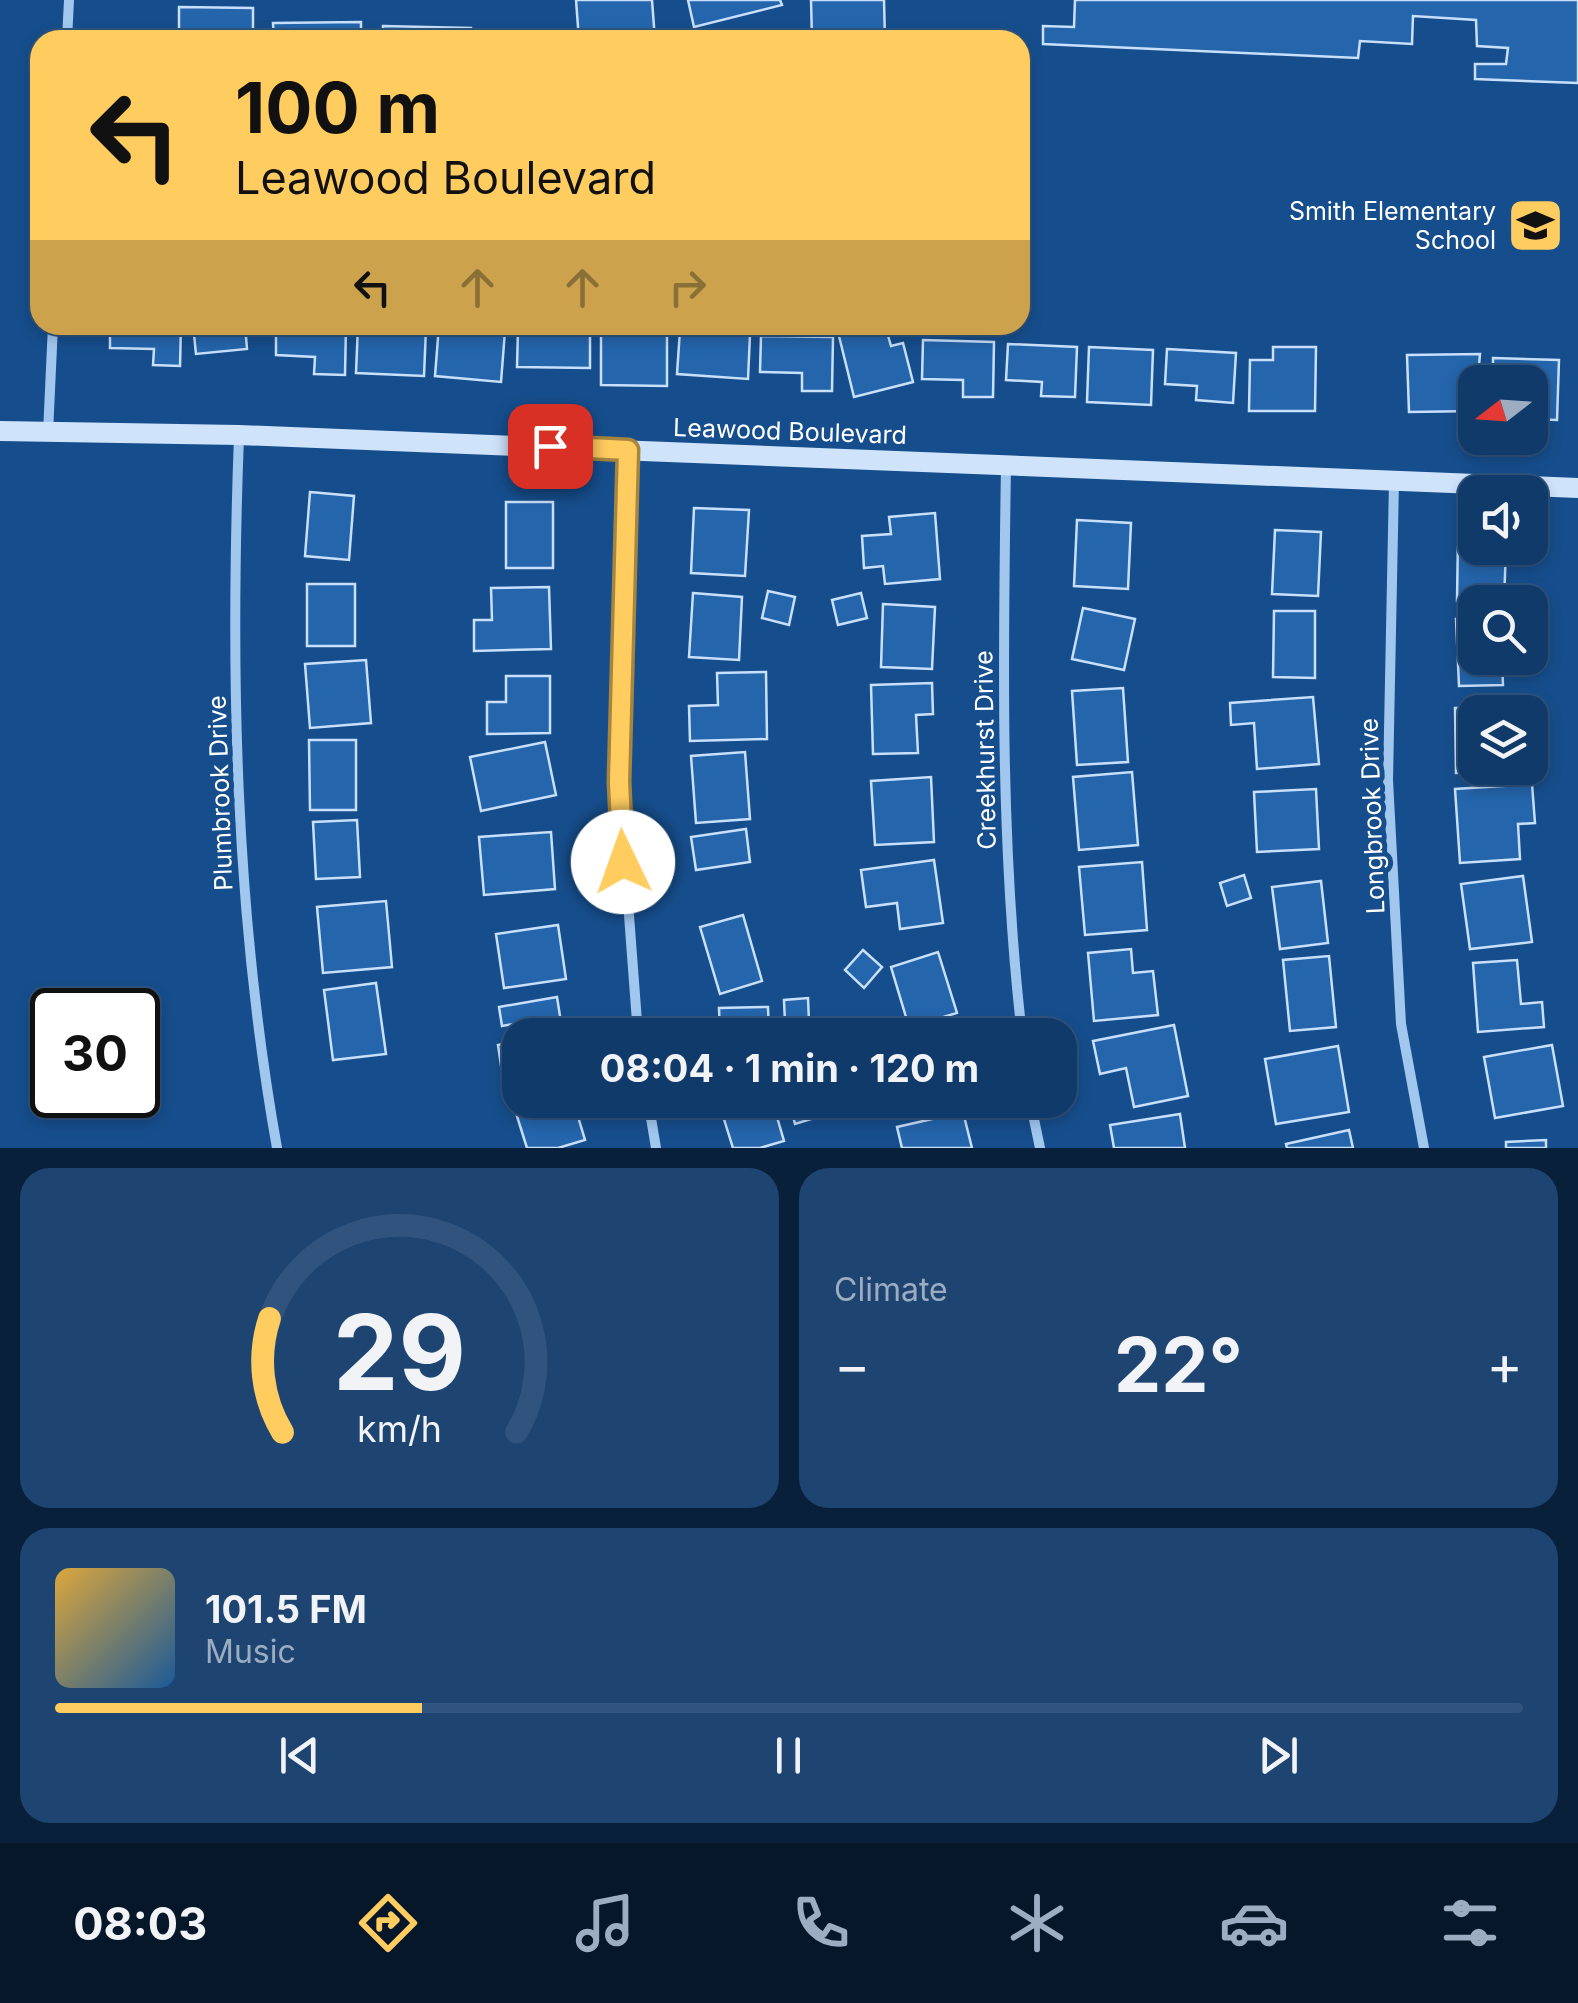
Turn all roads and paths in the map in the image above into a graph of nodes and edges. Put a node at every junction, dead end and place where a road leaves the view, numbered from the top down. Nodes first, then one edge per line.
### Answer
1 (69, 0) edge
2 (68, 30) edge
3 (53, 335) edge
4 (0, 431) edge
5 (48, 433) junction
6 (239, 435) junction
7 (628, 450) junction
8 (1006, 464) junction
9 (1394, 480) junction
10 (1578, 488) edge
11 (637, 1018) edge
12 (1021, 1018) edge
13 (651, 1118) edge
14 (1034, 1118) edge
15 (277, 1148) edge
16 (656, 1148) edge
17 (1040, 1148) edge
18 (1424, 1148) edge

1 - 2 street
3 - 5 street
4 - 5 street, Leawood Boulevard
5 - 6 street, Leawood Boulevard
6 - 7 street, Leawood Boulevard
6 - 15 street, Plumbrook Drive
7 - 8 street, Leawood Boulevard
7 - 11 street
8 - 9 street, Leawood Boulevard
8 - 12 street, Creekhurst Drive
9 - 10 street, Leawood Boulevard
9 - 18 street, Longbrook Drive
13 - 16 street
14 - 17 street

